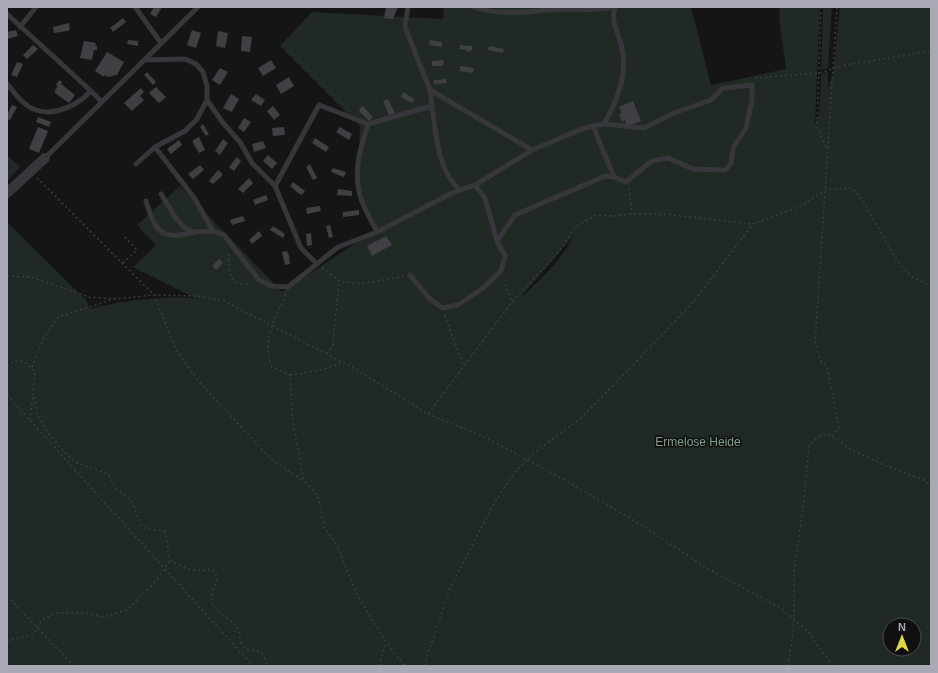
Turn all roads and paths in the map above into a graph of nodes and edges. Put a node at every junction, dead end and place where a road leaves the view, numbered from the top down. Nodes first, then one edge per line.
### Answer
1 (36, 7) edge
2 (135, 7) edge
3 (198, 7) edge
4 (408, 7) edge
5 (472, 7) edge
6 (612, 7) edge
7 (615, 7) edge
8 (821, 7) edge
9 (836, 7) edge
10 (532, 9) edge
11 (7, 14) edge
12 (20, 27) junction
13 (161, 43) junction
14 (931, 51) edge
15 (145, 60) junction
16 (832, 69) junction
17 (819, 73) junction
18 (7, 84) edge
19 (752, 86) junction
20 (430, 90) junction
21 (91, 91) junction
22 (207, 100) junction
23 (102, 102) junction
24 (432, 106) junction
25 (368, 124) junction
26 (604, 124) junction
27 (593, 126) junction
28 (155, 147) junction
29 (532, 150) junction
30 (828, 150) junction
31 (45, 158) joint
32 (136, 164) dead end
33 (30, 171) junction
34 (614, 177) junction
35 (626, 182) junction
36 (475, 185) junction
37 (275, 186) junction
38 (459, 189) junction
39 (826, 190) junction
40 (7, 193) edge
41 (161, 194) dead end
42 (146, 201) dead end
43 (632, 214) junction
44 (753, 224) junction
45 (213, 231) junction
46 (196, 232) junction
47 (377, 232) junction
48 (124, 235) dead end
49 (497, 241) junction
50 (230, 242) junction
51 (123, 263) junction
52 (317, 264) junction
53 (501, 271) junction
54 (410, 275) joint
55 (7, 276) edge
56 (259, 280) junction
57 (339, 281) junction
58 (288, 286) junction
59 (931, 286) edge
60 (154, 295) junction
61 (116, 299) junction
62 (512, 302) junction
63 (442, 308) junction
64 (272, 326) junction
65 (327, 354) junction
66 (342, 362) junction
67 (7, 366) edge
68 (463, 367) junction
69 (32, 368) junction
70 (290, 375) junction
71 (7, 395) edge
72 (34, 397) junction
73 (428, 414) junction
74 (30, 421) junction
75 (832, 436) junction
76 (528, 460) junction
77 (304, 481) junction
78 (931, 486) edge
79 (170, 560) junction
80 (164, 568) junction
81 (7, 596) edge
82 (794, 619) junction
83 (37, 628) junction
84 (7, 641) edge
85 (386, 642) junction
86 (74, 666) edge
87 (253, 666) edge
88 (268, 666) edge
89 (379, 666) edge
90 (405, 666) edge
91 (424, 666) edge
92 (788, 666) edge
93 (834, 666) edge

1 - 12 lane
2 - 13 lane
3 - 13 lane
4 - 20 lane
5 - 10 lane
6 - 10 lane
7 - 26 lane
8 - 17 path
9 - 16 path
11 - 12 lane
12 - 21 lane
13 - 15 lane
14 - 16 path
15 - 22 lane
15 - 23 lane
16 - 17 path
16 - 30 path
17 - 19 path
17 - 30 path
18 - 21 lane
19 - 26 lane
19 - 35 lane
20 - 24 lane
20 - 29 lane
21 - 23 lane
22 - 28 lane
22 - 37 lane
23 - 31 lane
24 - 25 lane
24 - 38 lane
25 - 37 lane
25 - 47 lane
26 - 27 lane
27 - 29 lane
27 - 34 lane
28 - 32 lane
28 - 45 lane
29 - 36 lane
30 - 39 path
31 - 33 street
33 - 40 street
33 - 51 path
34 - 35 lane
34 - 49 lane
35 - 43 path
36 - 38 lane
36 - 49 lane
37 - 52 lane
38 - 47 lane
39 - 44 path
39 - 59 path
39 - 75 path
41 - 46 lane
42 - 46 lane
43 - 44 path
43 - 62 path
44 - 76 path
45 - 46 lane
45 - 50 lane
47 - 52 lane
48 - 51 path
49 - 53 lane
50 - 56 lane
50 - 56 path
51 - 60 path
52 - 57 path
52 - 58 lane
53 - 62 path
53 - 63 lane
54 - 57 path
54 - 63 lane
55 - 61 path
56 - 58 lane
57 - 65 path
58 - 64 path
60 - 61 path
60 - 64 path
60 - 77 path
61 - 69 path
62 - 68 path
63 - 68 path
64 - 65 path
64 - 70 path
65 - 66 path
66 - 70 path
66 - 73 path
67 - 69 path
68 - 73 path
69 - 72 path
70 - 77 path
71 - 74 path
72 - 74 path
72 - 79 path
73 - 76 path
74 - 80 path
75 - 78 path
75 - 82 path
76 - 82 path
76 - 91 path
77 - 85 path
79 - 80 path
79 - 88 path
80 - 83 path
80 - 87 path
81 - 83 path
82 - 92 path
82 - 93 path
83 - 84 path
83 - 86 path
85 - 89 path
85 - 90 path

